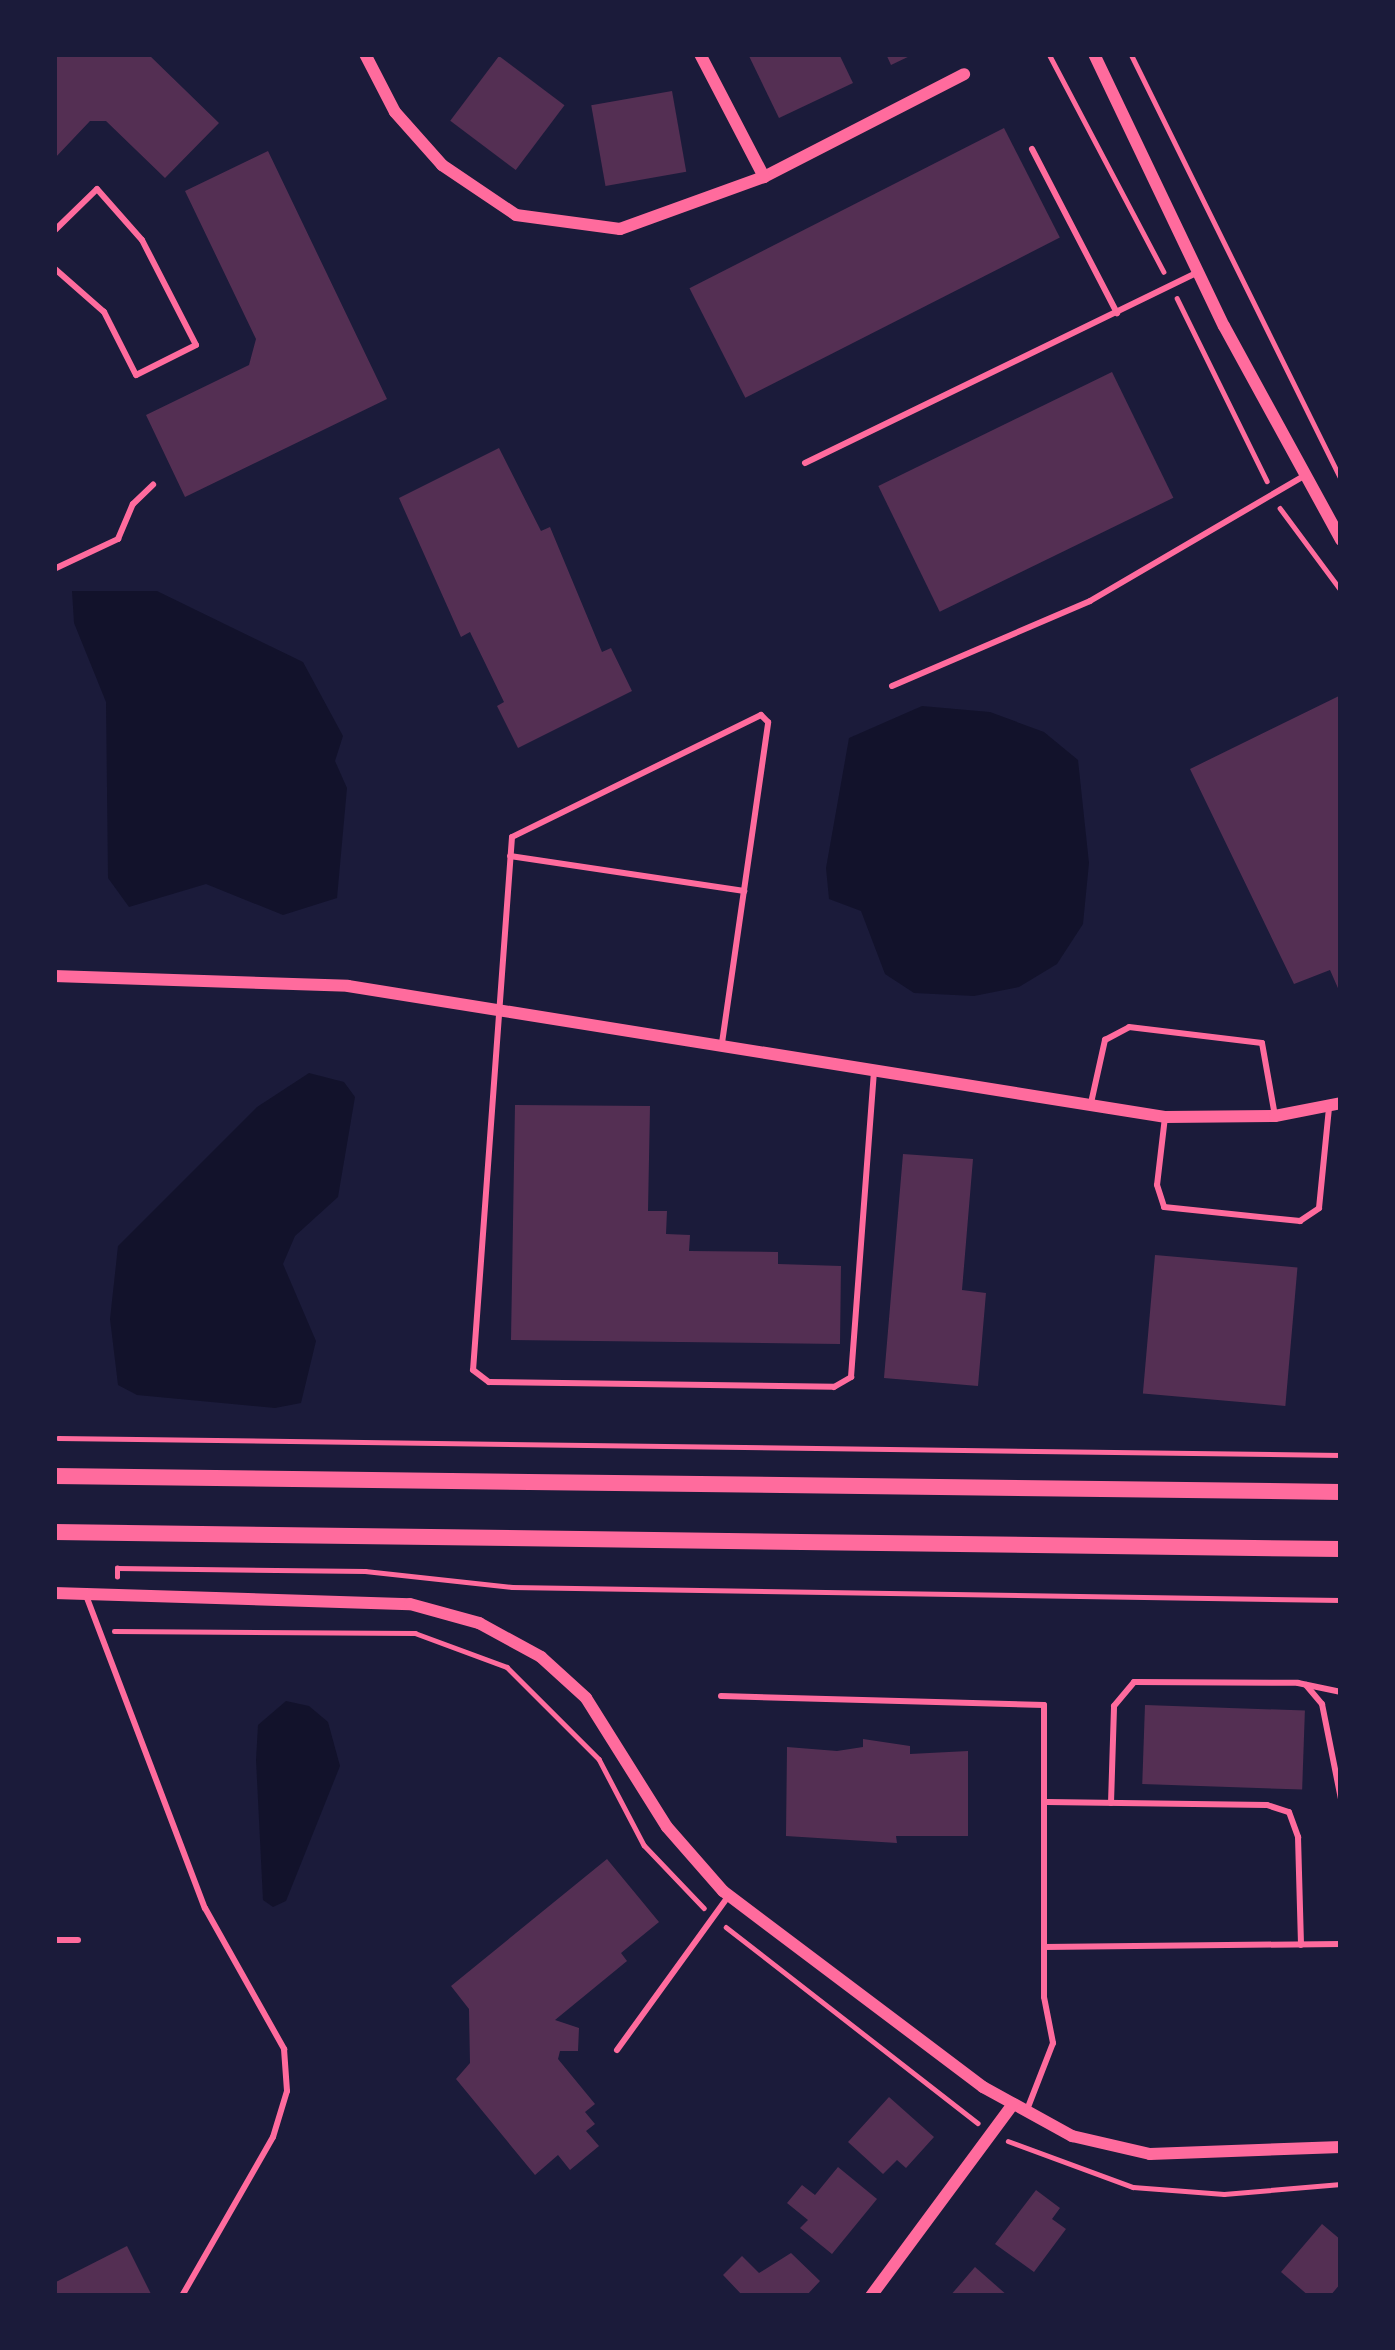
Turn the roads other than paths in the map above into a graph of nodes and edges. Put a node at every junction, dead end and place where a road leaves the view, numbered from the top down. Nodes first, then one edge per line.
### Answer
1 (365, 54) edge
2 (700, 54) edge
3 (1094, 54) edge
4 (964, 74) dead end
5 (1032, 148) dead end
6 (764, 177) junction
7 (54, 232) edge
8 (54, 268) edge
9 (1197, 273) junction
10 (1117, 313) junction
11 (805, 463) dead end
12 (1306, 475) junction
13 (153, 485) dead end
14 (1341, 540) edge
15 (54, 569) edge
16 (892, 686) dead end
17 (508, 856) junction
18 (744, 891) junction
19 (54, 976) edge
20 (498, 1007) junction
21 (721, 1047) junction
22 (874, 1071) junction
23 (1335, 1105) edge
24 (1090, 1106) junction
25 (1275, 1116) junction
26 (1165, 1117) junction
27 (54, 1476) edge
28 (1341, 1492) edge
29 (54, 1532) edge
30 (1341, 1550) edge
31 (54, 1594) edge
32 (86, 1594) junction
33 (1306, 1685) junction
34 (1341, 1692) edge
35 (721, 1696) dead end
36 (1341, 1799) edge
37 (1047, 1802) junction
38 (1111, 1803) junction
39 (729, 1895) junction
40 (54, 1940) edge
41 (78, 1940) dead end
42 (1341, 1944) edge
43 (1301, 1945) junction
44 (1044, 1948) junction
45 (617, 2050) dead end
46 (1020, 2107) junction
47 (1341, 2147) edge
48 (182, 2296) edge
49 (871, 2296) edge

1 - 6 street
2 - 6 street
3 - 9 street
4 - 6 street
5 - 10 lane
7 - 8 lane
9 - 10 lane
9 - 12 street
10 - 11 lane
12 - 14 street
12 - 16 lane
13 - 15 lane
17 - 18 lane
17 - 18 lane
17 - 20 lane
18 - 21 lane
19 - 20 street
20 - 21 street
20 - 22 lane
21 - 22 street
22 - 24 street
23 - 25 street
23 - 26 lane
24 - 25 lane
24 - 26 street
25 - 26 street
27 - 28 main road
29 - 30 main road
31 - 32 street
32 - 39 street
32 - 48 lane
33 - 34 lane
33 - 36 lane
33 - 38 lane
35 - 37 lane
37 - 38 lane
37 - 44 lane
38 - 43 lane
39 - 45 lane
39 - 46 street
40 - 41 lane
42 - 43 lane
43 - 44 lane
44 - 46 lane
46 - 47 street
46 - 49 street

